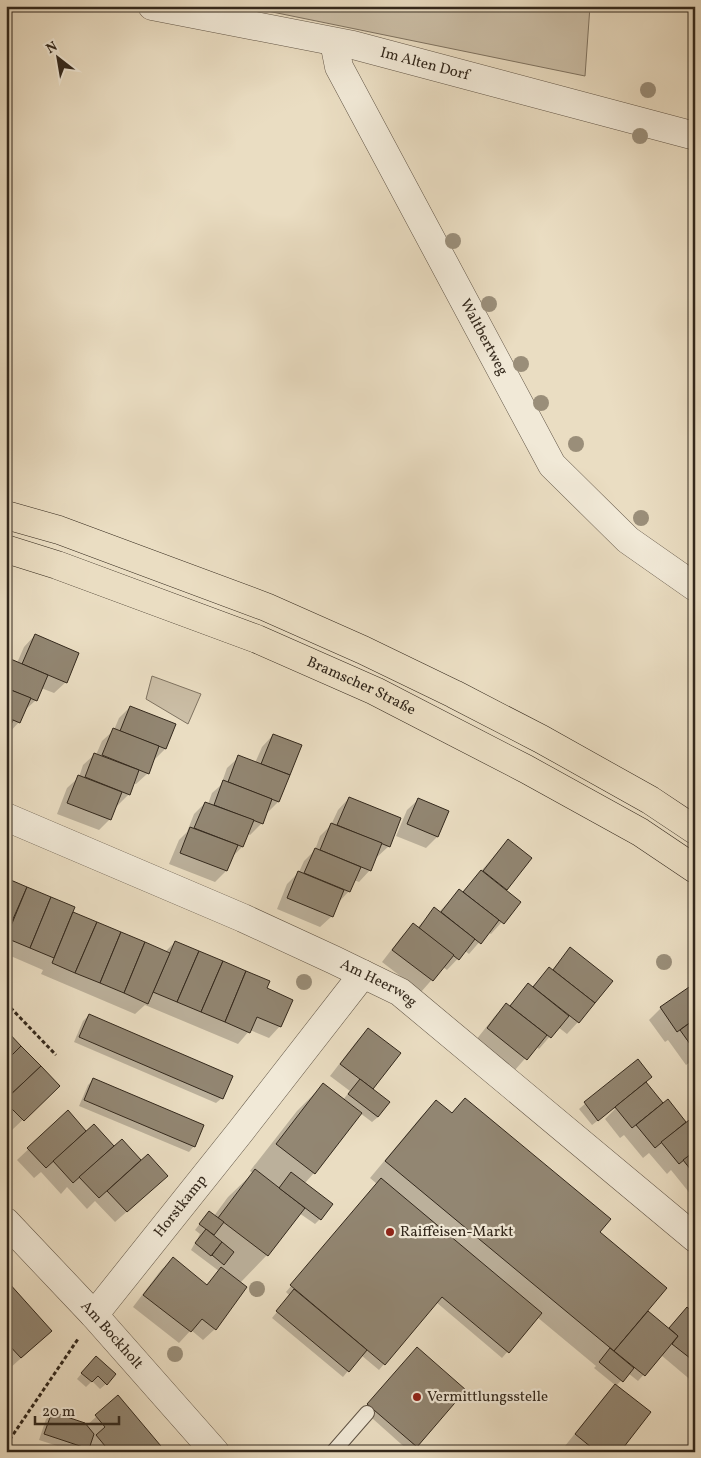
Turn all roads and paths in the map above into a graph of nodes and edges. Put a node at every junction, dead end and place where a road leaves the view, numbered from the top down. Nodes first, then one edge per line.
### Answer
1 (152, 6) edge
2 (334, 42) junction
3 (695, 136) edge
4 (6, 514) edge
5 (6, 549) edge
6 (695, 587) edge
7 (6, 817) edge
8 (695, 830) edge
9 (695, 869) edge
10 (363, 974) junction
11 (6, 1003) edge
12 (56, 1055) dead end
13 (6, 1222) edge
14 (695, 1238) edge
15 (94, 1315) junction
16 (367, 1413) dead end
17 (6, 1445) edge
18 (215, 1452) edge
19 (333, 1452) edge

1 - 2 street, Im Alten Dorf
2 - 3 street, Im Alten Dorf
2 - 6 street, Waltbertweg
4 - 8 highway
5 - 9 highway, Bramscher Straße
7 - 10 street, Am Heerweg
10 - 14 street, Am Heerweg
10 - 15 street, Horstkamp
11 - 12 path
13 - 15 street, Am Bockholt
15 - 17 path
15 - 18 street, Am Bockholt
16 - 19 lane

